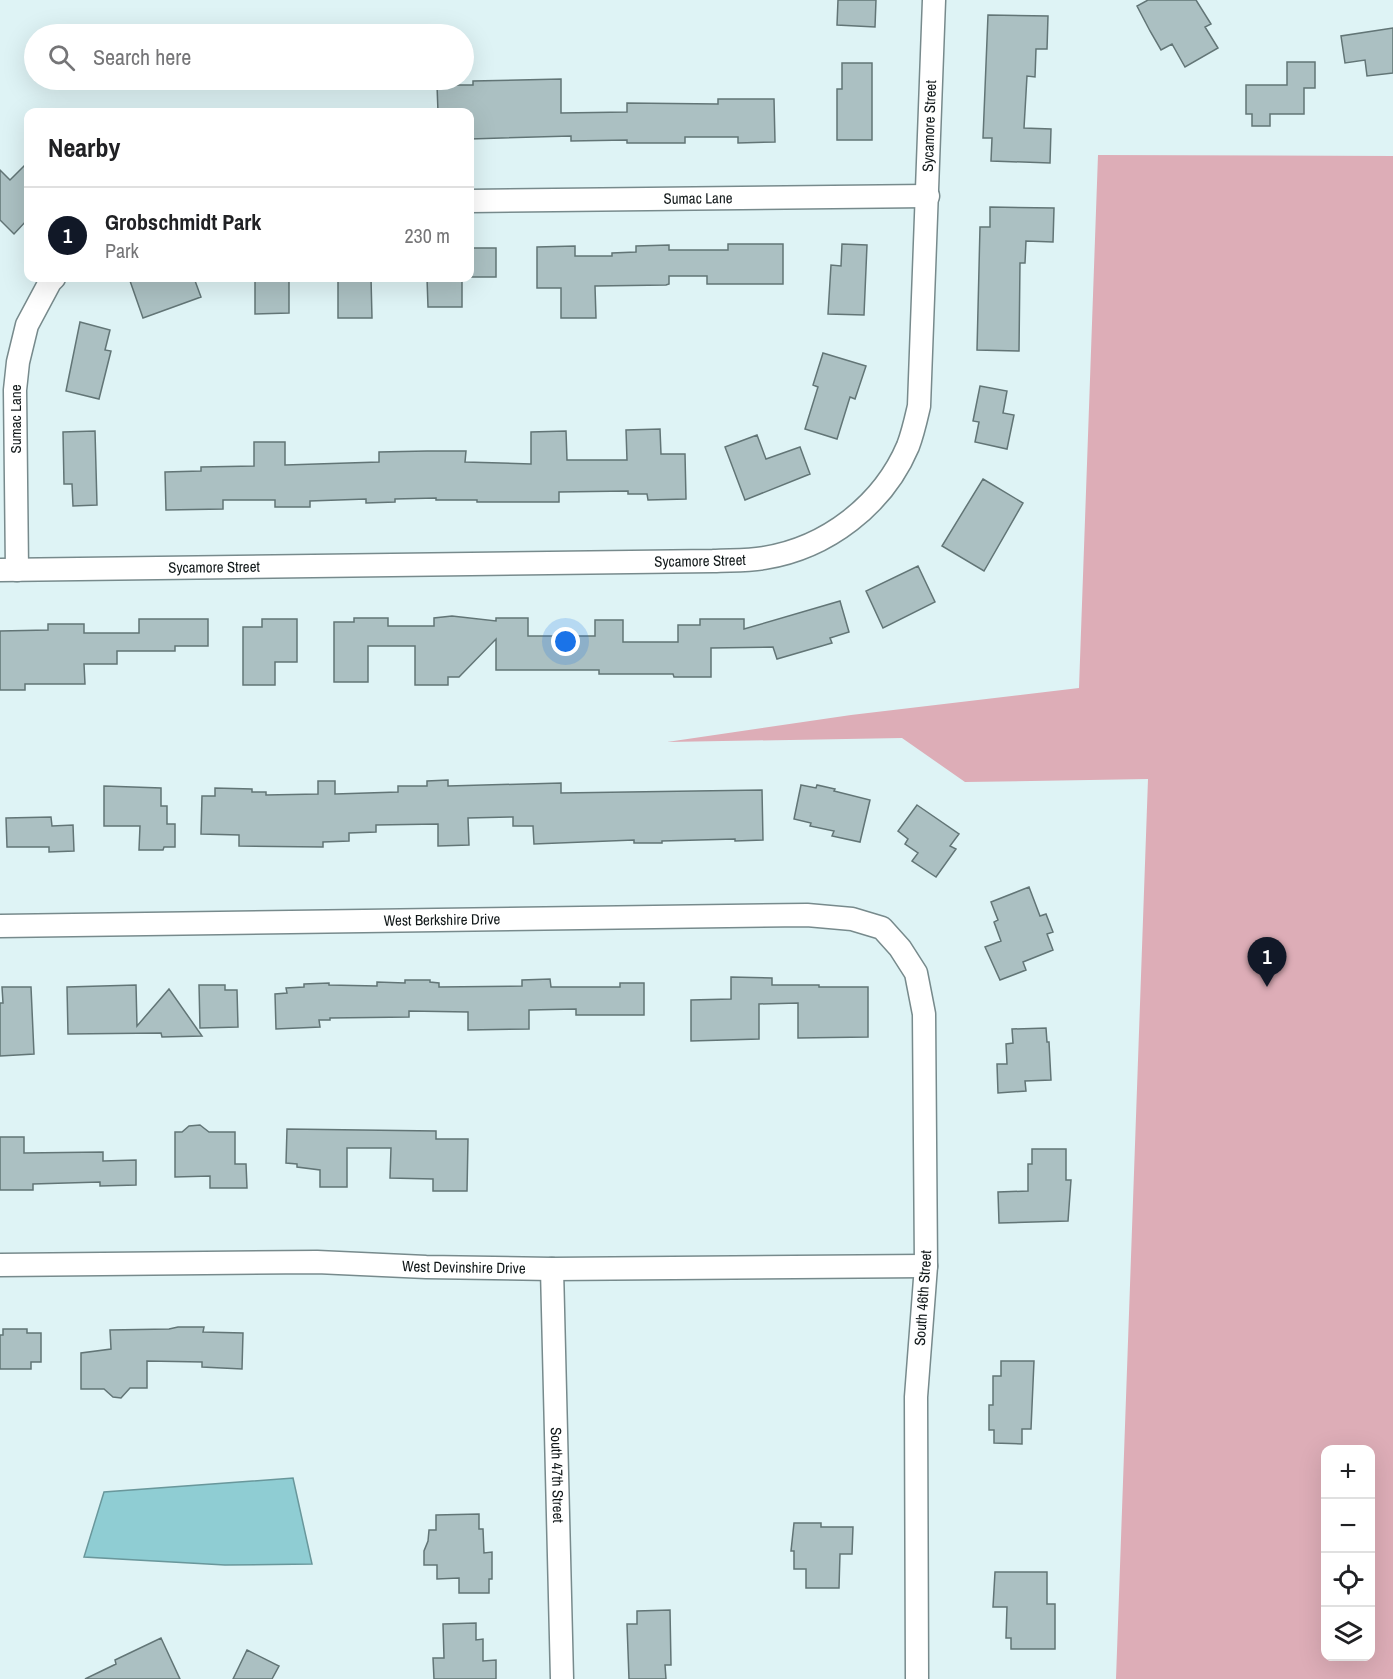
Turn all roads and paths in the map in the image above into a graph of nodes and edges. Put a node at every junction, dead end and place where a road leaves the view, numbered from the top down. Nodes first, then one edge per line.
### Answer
1 (934, 0) edge
2 (928, 196) junction
3 (474, 201) edge
4 (50, 282) edge
5 (9, 570) edge
6 (0, 926) edge
7 (882, 928) joint
8 (0, 1265) edge
9 (926, 1266) junction
10 (552, 1269) junction
11 (562, 1679) edge
12 (917, 1679) edge

1 - 2 street, Sycamore Street
2 - 3 street, Sumac Lane
2 - 5 street, Sycamore Street
4 - 5 street, Sumac Lane
6 - 7 street, West Berkshire Drive
7 - 9 street, South 46th Street
8 - 10 street, West Devinshire Drive
9 - 10 street, West Devinshire Drive
9 - 12 street, South 46th Street
10 - 11 street, South 47th Street

